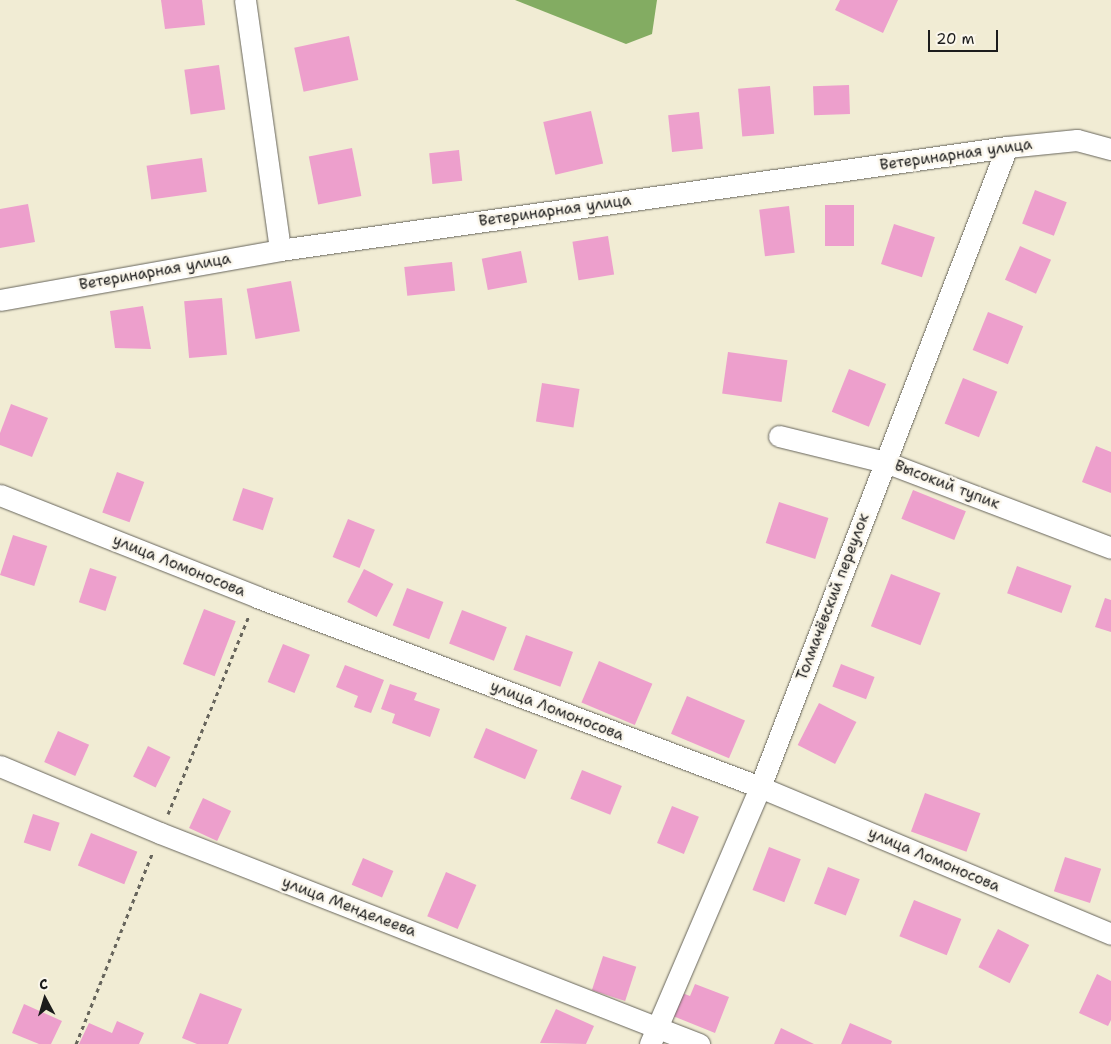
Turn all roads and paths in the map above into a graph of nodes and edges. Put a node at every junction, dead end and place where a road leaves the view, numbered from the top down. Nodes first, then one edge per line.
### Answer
1 (245, 0) edge
2 (1007, 147) junction
3 (1111, 149) edge
4 (280, 250) junction
5 (0, 300) edge
6 (779, 436) dead end
7 (885, 462) junction
8 (0, 495) edge
9 (1111, 548) edge
10 (0, 766) edge
11 (760, 787) junction
12 (1111, 934) edge
13 (653, 1035) edge
14 (699, 1044) edge

1 - 4 street
2 - 3 street, Ветеринарная улица
2 - 4 street, Ветеринарная улица
2 - 7 street, Толмачёвский переулок
4 - 5 street, Ветеринарная улица
6 - 7 street, Высокий тупик
7 - 9 street, Высокий тупик
7 - 11 street, Толмачёвский переулок
8 - 11 street, улица Ломоносова
10 - 13 street, улица Менделеева
11 - 12 street, улица Ломоносова
11 - 13 street, Толмачёвский переулок
13 - 14 street, улица Менделеева

